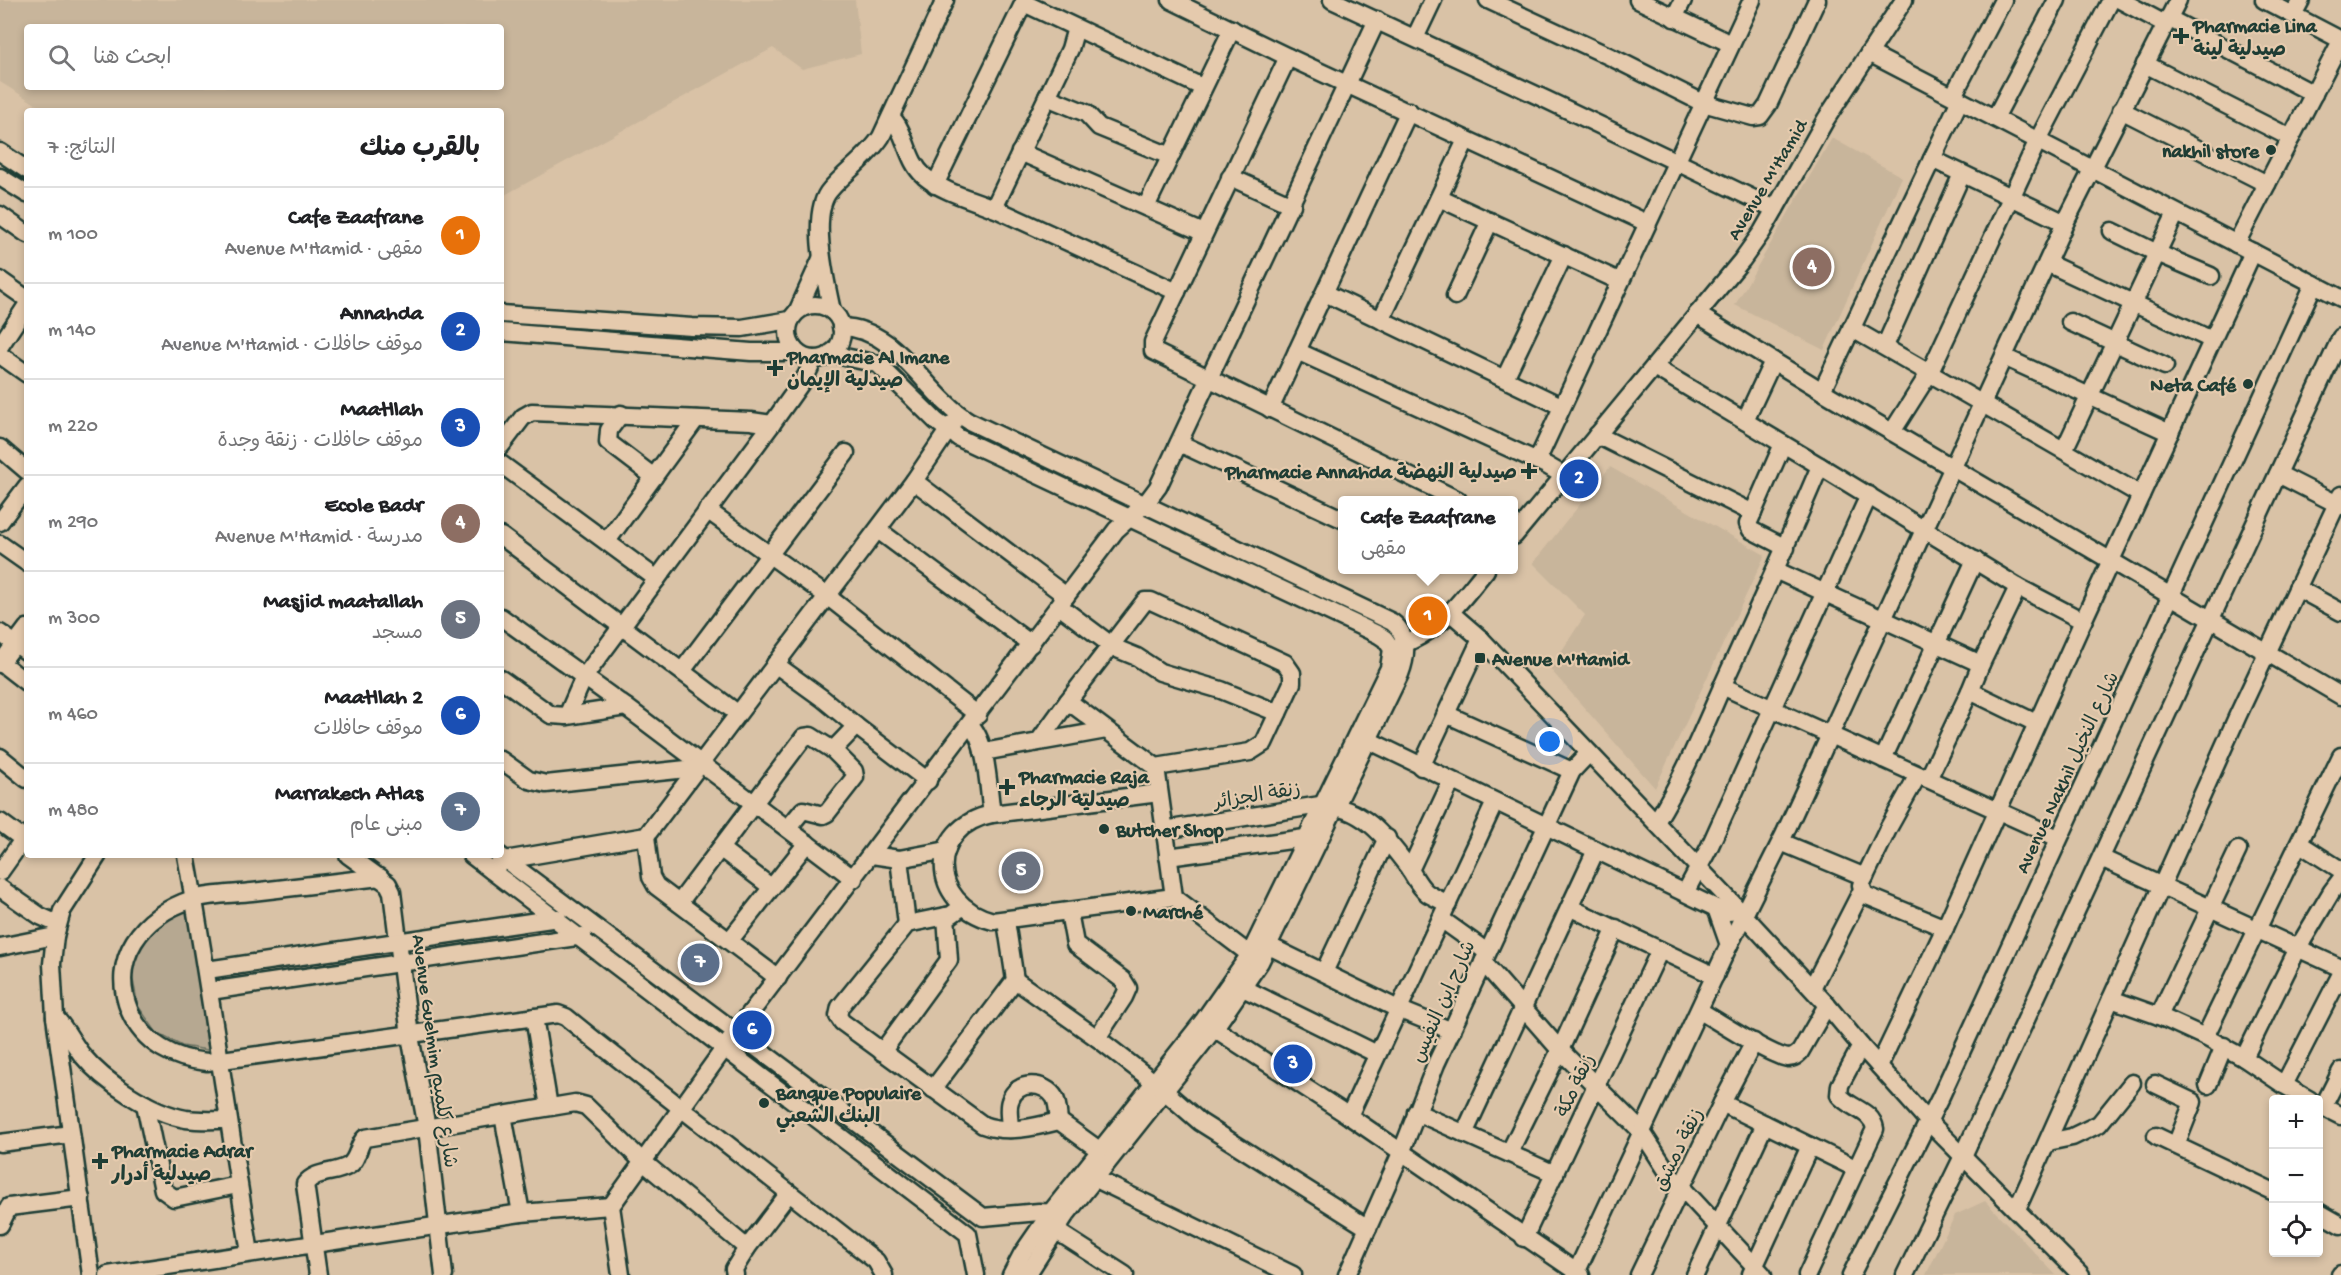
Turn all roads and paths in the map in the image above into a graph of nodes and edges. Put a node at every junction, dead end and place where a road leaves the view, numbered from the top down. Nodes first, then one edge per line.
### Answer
1 (945, 0) edge
2 (1171, 0) edge
3 (1433, 0) edge
4 (1488, 0) edge
5 (1638, 0) edge
6 (1683, 0) edge
7 (1752, 0) edge
8 (1817, 0) edge
9 (1904, 0) edge
10 (2003, 0) edge
11 (2057, 0) edge
12 (2111, 0) edge
13 (2120, 0) edge
14 (2178, 0) edge
15 (2264, 0) edge
16 (2301, 0) edge
17 (1337, 1) edge
18 (1024, 2) edge
19 (2293, 15) junction
20 (1674, 18) junction
21 (1377, 20) junction
22 (2166, 21) junction
23 (1076, 28) junction
24 (1232, 29) junction
25 (1415, 38) junction
26 (2341, 40) edge
27 (1731, 44) junction
28 (1869, 53) junction
29 (1288, 57) junction
30 (2145, 64) junction
31 (1348, 84) junction
32 (1202, 87) junction
33 (2314, 94) junction
34 (1047, 97) junction
35 (1957, 98) junction
36 (1703, 103) junction
37 (2121, 110) junction
38 (1409, 111) junction
39 (891, 117) junction
40 (1995, 118) junction
41 (2291, 138) junction
42 (1466, 140) junction
43 (2038, 140) junction
44 (0, 152) edge
45 (1020, 152) junction
46 (1170, 156) junction
47 (1932, 159) junction
48 (1676, 163) junction
49 (24, 168) edge
50 (2092, 168) junction
51 (1962, 174) junction
52 (0, 177) edge
53 (1230, 177) junction
54 (935, 184) junction
55 (2267, 184) junction
56 (24, 192) edge
57 (1439, 198) junction
58 (2011, 199) junction
59 (1292, 206) junction
60 (1146, 207) junction
61 (994, 208) junction
62 (1775, 209) junction
63 (2176, 213) junction
64 (0, 215) edge
65 (1490, 221) junction
66 (1647, 223) junction
67 (2065, 223) junction
68 (2112, 231) dead end
69 (24, 232) edge
70 (1204, 233) junction
71 (2236, 244) junction
72 (2253, 252) junction
73 (2157, 253) junction
74 (1564, 255) junction
75 (821, 260) junction
76 (2047, 263) junction
77 (2211, 276) dead end
78 (0, 280) edge
79 (1619, 281) junction
80 (2314, 284) junction
81 (1177, 292) junction
82 (1325, 293) junction
83 (1455, 296) dead end
84 (24, 297) edge
85 (2341, 298) edge
86 (2135, 304) junction
87 (24, 310) edge
88 (832, 311) junction
89 (504, 314) edge
90 (1697, 314) junction
91 (794, 315) junction
92 (1381, 320) junction
93 (2070, 322) dead end
94 (841, 327) junction
95 (1851, 328) junction
96 (504, 332) edge
97 (2341, 337) edge
98 (2212, 340) junction
99 (2115, 344) junction
100 (0, 346) edge
101 (1885, 346) junction
102 (794, 349) junction
103 (1297, 351) junction
104 (832, 352) junction
105 (0, 355) edge
106 (2004, 357) junction
107 (814, 359) junction
108 (1773, 360) junction
109 (2164, 366) dead end
110 (1654, 367) junction
111 (24, 372) edge
112 (1930, 372) junction
113 (1505, 378) junction
114 (1208, 379) junction
115 (1822, 391) junction
116 (2090, 398) junction
117 (1981, 404) junction
118 (1562, 406) junction
119 (1270, 409) junction
120 (621, 414) junction
121 (958, 415) junction
122 (696, 419) junction
123 (1745, 422) junction
124 (772, 424) junction
125 (948, 431) junction
126 (1892, 432) junction
127 (2170, 433) junction
128 (1597, 435) junction
129 (504, 442) edge
130 (1179, 443) junction
131 (1783, 444) junction
132 (0, 448) edge
133 (2064, 450) junction
134 (846, 453) dead end
135 (1537, 460) junction
136 (1820, 465) junction
137 (504, 466) edge
138 (1953, 467) junction
139 (24, 468) edge
140 (2278, 474) junction
141 (1563, 475) junction
142 (654, 477) junction
143 (914, 482) junction
144 (24, 490) edge
145 (1869, 495) junction
146 (2141, 495) junction
147 (1444, 496) edge
148 (2340, 502) edge
149 (1146, 504) junction
150 (707, 510) junction
151 (1753, 513) junction
152 (1130, 516) junction
153 (1338, 517) edge
154 (0, 522) edge
155 (1518, 528) edge
156 (1925, 529) junction
157 (878, 530) junction
158 (504, 538) edge
159 (607, 541) junction
160 (0, 544) edge
161 (1786, 548) junction
162 (770, 554) junction
163 (1975, 560) junction
164 (2111, 560) junction
165 (24, 562) edge
166 (1775, 570) junction
167 (1483, 574) edge
168 (657, 579) junction
169 (2019, 587) junction
170 (2297, 588) junction
171 (1825, 593) junction
172 (2170, 595) junction
173 (827, 596) junction
174 (1063, 601) junction
175 (2341, 612) edge
176 (1451, 613) junction
177 (504, 619) edge
178 (1883, 619) junction
179 (2212, 620) junction
180 (2083, 621) junction
181 (621, 627) junction
182 (0, 633) edge
183 (1481, 639) junction
184 (1936, 642) junction
185 (1031, 644) junction
186 (1110, 644) junction
187 (1399, 647) junction
188 (21, 648) edge
189 (2267, 652) junction
190 (0, 663) edge
191 (775, 664) junction
192 (1981, 664) junction
193 (682, 671) junction
194 (584, 677) junction
195 (24, 681) edge
196 (504, 681) edge
197 (1722, 686) junction
198 (1970, 691) junction
199 (2341, 696) edge
200 (1068, 701) junction
201 (626, 707) junction
202 (1773, 709) junction
203 (737, 713) junction
204 (1278, 713) junction
205 (1446, 714) junction
206 (567, 716) junction
207 (974, 720) junction
208 (2036, 723) junction
209 (856, 726) junction
210 (1106, 730) junction
211 (1830, 735) junction
212 (1368, 740) junction
213 (1039, 741) junction
214 (833, 750) junction
215 (983, 752) junction
216 (1589, 753) junction
217 (2341, 756) edge
218 (0, 757) edge
219 (1882, 759) junction
220 (504, 762) edge
221 (698, 766) junction
222 (1156, 767) junction
223 (1421, 767) junction
224 (1572, 771) junction
225 (24, 777) edge
226 (1923, 777) junction
227 (928, 781) junction
228 (1451, 782) junction
229 (1159, 793) junction
230 (1495, 802) junction
231 (756, 804) junction
232 (1329, 805) junction
233 (1997, 811) junction
234 (992, 814) junction
235 (0, 822) edge
236 (1656, 822) junction
237 (1545, 827) junction
238 (788, 828) junction
239 (1164, 830) junction
240 (24, 835) edge
241 (646, 836) junction
242 (1314, 836) junction
243 (24, 837) edge
244 (1387, 838) junction
245 (2058, 838) junction
246 (1781, 842) junction
247 (807, 843) junction
248 (2300, 843) junction
249 (721, 849) junction
250 (947, 850) junction
251 (1596, 850) junction
252 (2238, 850) dead end
253 (872, 855) junction
254 (1168, 857) junction
255 (96, 858) edge
256 (187, 858) edge
257 (352, 858) edge
258 (483, 858) edge
259 (2101, 858) junction
260 (899, 859) junction
261 (498, 862) edge
262 (1698, 868) junction
263 (1410, 870) junction
264 (2341, 870) edge
265 (0, 872) edge
266 (380, 877) junction
267 (854, 879) junction
268 (2341, 879) edge
269 (1863, 883) junction
270 (771, 887) junction
271 (2161, 887) junction
272 (0, 888) edge
273 (1686, 891) junction
274 (1174, 897) junction
275 (194, 899) junction
276 (679, 903) junction
277 (962, 907) junction
278 (1571, 908) junction
279 (1716, 908) junction
280 (2209, 909) junction
281 (1444, 911) junction
282 (576, 912) junction
283 (1069, 912) junction
284 (1742, 913) junction
285 (946, 916) junction
286 (554, 920) junction
287 (1006, 921) junction
288 (907, 924) junction
289 (1616, 928) junction
290 (1945, 928) junction
291 (56, 930) junction
292 (599, 930) junction
293 (2256, 930) junction
294 (578, 937) junction
295 (730, 940) junction
296 (398, 942) junction
297 (1729, 945) junction
298 (0, 947) edge
299 (2298, 948) junction
300 (1259, 950) junction
301 (1660, 950) junction
302 (1485, 957) junction
303 (402, 963) junction
304 (2341, 968) edge
305 (207, 970) junction
306 (1324, 972) junction
307 (2341, 974) edge
308 (1715, 976) junction
309 (778, 978) junction
310 (1015, 980) junction
311 (1237, 985) junction
312 (1812, 988) junction
313 (210, 992) junction
314 (2111, 999) junction
315 (1827, 1005) junction
316 (1398, 1009) junction
317 (1523, 1009) junction
318 (1700, 1011) junction
319 (2159, 1016) junction
320 (55, 1017) junction
321 (534, 1017) junction
322 (1209, 1025) junction
323 (1452, 1030) junction
324 (736, 1032) junction
325 (410, 1036) junction
326 (2205, 1037) junction
327 (1097, 1038) junction
328 (1754, 1042) junction
329 (1860, 1046) junction
330 (2224, 1046) junction
331 (724, 1049) junction
332 (1560, 1050) junction
333 (882, 1052) junction
334 (1377, 1054) junction
335 (2244, 1058) junction
336 (219, 1062) junction
337 (1879, 1066) junction
338 (2341, 1071) edge
339 (2132, 1083) dead end
340 (2155, 1084) dead end
341 (1598, 1085) junction
342 (2208, 1085) dead end
343 (2284, 1085) junction
344 (1159, 1087) junction
345 (933, 1089) junction
346 (2302, 1095) edge
347 (2323, 1095) edge
348 (1722, 1103) junction
349 (145, 1104) junction
350 (2323, 1106) edge
351 (549, 1107) junction
352 (680, 1109) junction
353 (1416, 1112) junction
354 (503, 1115) junction
355 (1349, 1116) junction
356 (2341, 1116) edge
357 (228, 1120) junction
358 (1059, 1121) junction
359 (1928, 1121) junction
360 (1765, 1124) junction
361 (427, 1128) junction
362 (1010, 1129) junction
363 (1642, 1132) junction
364 (71, 1134) junction
365 (1464, 1134) junction
366 (2156, 1136) dead end
367 (2048, 1142) junction
368 (0, 1143) edge
369 (2176, 1145) junction
370 (1810, 1146) junction
371 (1099, 1150) junction
372 (1401, 1153) junction
373 (1509, 1153) junction
374 (1963, 1156) junction
375 (642, 1161) junction
376 (1857, 1169) junction
377 (1555, 1174) junction
378 (1088, 1175) junction
379 (238, 1185) junction
380 (1681, 1188) junction
381 (2269, 1190) edge
382 (789, 1193) junction
383 (81, 1198) junction
384 (611, 1206) junction
385 (2017, 1209) junction
386 (521, 1213) junction
387 (2323, 1214) edge
388 (983, 1216) junction
389 (1057, 1219) junction
390 (0, 1225) edge
391 (2341, 1225) edge
392 (440, 1227) junction
393 (1368, 1228) junction
394 (1717, 1228) junction
395 (968, 1234) junction
396 (1524, 1238) junction
397 (313, 1244) junction
398 (747, 1248) junction
399 (250, 1253) junction
400 (1258, 1268) edge
401 (1756, 1272) edge
402 (1578, 1274) edge
403 (91, 1275) edge
404 (108, 1275) edge
405 (318, 1275) edge
406 (444, 1275) edge
407 (621, 1275) edge
408 (735, 1275) edge
409 (884, 1275) edge
410 (976, 1275) edge
411 (1011, 1275) edge
412 (1027, 1275) edge
413 (1125, 1275) edge
414 (1293, 1275) edge
415 (1347, 1275) edge
416 (1639, 1275) edge
417 (1695, 1275) edge
418 (1807, 1275) edge
419 (1851, 1275) edge
420 (1905, 1275) edge
421 (2081, 1275) edge

1 - 39 street
2 - 24 street
3 - 25 street
4 - 36 street
5 - 20 street
6 - 20 street
7 - 27 street
8 - 36 street
9 - 28 street, Avenue M'Hamid
10 - 35 street
11 - 40 street
12 - 43 street
13 - 22 street
14 - 22 street
15 - 19 street
16 - 19 street
17 - 21 street
18 - 23 street
18 - 54 street
19 - 26 street
20 - 27 street
21 - 25 street
21 - 31 street
22 - 30 street
22 - 33 street
23 - 32 street
23 - 34 street
24 - 29 street
24 - 32 street
25 - 48 street
26 - 33 street
27 - 36 street
28 - 35 street
28 - 62 street, Avenue M'Hamid
29 - 31 street
29 - 53 street
30 - 37 street
30 - 41 street
31 - 38 street
31 - 59 street
32 - 46 street
33 - 41 street
34 - 45 street
34 - 46 street
35 - 40 street
35 - 47 street
36 - 48 street
37 - 50 street
37 - 55 street
38 - 42 street
38 - 82 street
39 - 54 street
39 - 75 street
40 - 43 street
41 - 55 street
42 - 57 street
42 - 66 street
43 - 50 street
43 - 58 street
44 - 49 street
45 - 60 street
45 - 61 street
46 - 60 street
47 - 51 street
47 - 95 street
48 - 62 street
48 - 66 street
50 - 63 street
50 - 67 street
51 - 58 street
51 - 101 street
52 - 56 street
53 - 59 street
53 - 70 street
54 - 61 street
55 - 71 street
57 - 65 street
57 - 92 street
58 - 67 street
58 - 112 street
59 - 114 street
60 - 70 street
61 - 81 street
62 - 90 street, Avenue M'Hamid
63 - 71 street
63 - 73 street
64 - 69 street
65 - 74 street
65 - 83 street
66 - 79 street
67 - 76 street
68 - 73 street
70 - 81 street
71 - 72 street
72 - 80 street
72 - 98 street
73 - 77 street
73 - 86 street
74 - 79 street
74 - 113 street
75 - 88 street
75 - 91 street
76 - 86 street
76 - 106 street
78 - 84 street
79 - 118 street
80 - 85 street
80 - 172 street, Avenue Nakhil شارع النخيل
81 - 114 street
82 - 92 street
82 - 103 street
86 - 98 street
86 - 99 street
87 - 100 street
88 - 91 street
88 - 94 street
89 - 91 street
90 - 108 street
90 - 110 street, Avenue M'Hamid
91 - 102 street
92 - 113 street
93 - 99 street
94 - 104 street
94 - 121 street
95 - 101 street
95 - 115 street
96 - 102 street
97 - 140 street
98 - 127 street
99 - 109 street
99 - 116 street
101 - 112 street
102 - 107 street
103 - 119 street
103 - 135 street
104 - 107 street
104 - 125 street
105 - 111 street
106 - 116 street
106 - 117 street
107 - 124 street
108 - 115 street
108 - 123 street
110 - 123 street
110 - 128 street, Avenue M'Hamid
112 - 117 street
112 - 126 street
113 - 118 street
114 - 119 street
114 - 130 street
115 - 126 street
116 - 127 street
116 - 133 street
117 - 133 street
117 - 138 street
118 - 135 street
119 - 147 street
120 - 122 street
120 - 129 street
120 - 142 street
121 - 125 street
121 - 149 street
122 - 124 street
122 - 142 street
123 - 131 street
124 - 150 street
125 - 143 street
125 - 152 street
126 - 138 street
127 - 146 street
128 - 141 street, Avenue M'Hamid
128 - 151 street
130 - 149 street
130 - 153 street
131 - 136 street
131 - 151 street
132 - 139 street
133 - 146 street
134 - 162 street
135 - 141 street
136 - 145 street
136 - 161 street
137 - 159 street
138 - 156 street
138 - 164 street
140 - 148 street
140 - 179 street
141 - 155 street, Avenue M'Hamid
142 - 159 street
143 - 157 street
143 - 174 street
144 - 154 street
145 - 156 street
145 - 171 street
146 - 164 street
148 - 170 street
149 - 152 street
149 - 187 street
150 - 162 street
150 - 168 street
151 - 161 street
152 - 174 street
152 - 187 street
156 - 163 street
156 - 178 street
157 - 173 street
157 - 185 street
158 - 181 street
159 - 168 street
160 - 165 street
161 - 166 street
162 - 173 street
162 - 193 street
163 - 169 street
163 - 184 street
164 - 172 street
164 - 180 street
166 - 171 street
166 - 197 street
167 - 176 street
168 - 181 street
169 - 180 street
169 - 192 street
170 - 175 street
170 - 189 street
171 - 178 street
171 - 202 street
172 - 179 street
172 - 245 street, Avenue Nakhil شارع النخيل
173 - 191 street
173 - 207 street
174 - 185 street
174 - 186 street
176 - 183 street
176 - 187 street
177 - 194 street
178 - 184 street
178 - 211 street
179 - 189 street
179 - 259 street
180 - 208 street
181 - 193 street
181 - 194 street
182 - 188 street
183 - 205 street
183 - 216 street
184 - 192 street
184 - 219 street
185 - 207 street
186 - 200 street
186 - 204 street
186 - 204 street
187 - 212 street
187 - 232 street
188 - 190 street
189 - 199 street
189 - 271 street
190 - 195 street
191 - 203 street
191 - 209 street
192 - 198 street
193 - 203 street
194 - 201 street
194 - 206 street
196 - 206 street
197 - 202 street
197 - 236 street
198 - 208 street
198 - 226 street
200 - 210 street
200 - 213 street
201 - 206 street
201 - 221 street
202 - 211 street
202 - 262 street
203 - 221 street
204 - 222 street
205 - 223 street
205 - 224 street
207 - 215 street
207 - 227 street
208 - 233 street
209 - 214 street
209 - 227 street
210 - 213 street
210 - 222 street
211 - 219 street
211 - 246 street
212 - 223 street
212 - 232 street
213 - 215 street
214 - 231 street
214 - 238 street
215 - 234 street
216 - 224 street, شارح ابن النفيس
216 - 236 street
217 - 248 street
218 - 225 street
219 - 226 street
220 - 221 street
221 - 231 street
221 - 241 street
222 - 229 street
223 - 228 street
224 - 237 street, شارح ابن النفيس
226 - 233 street
226 - 269 street
227 - 253 street
228 - 230 street
228 - 263 street
229 - 234 street
229 - 239 street
230 - 237 street
230 - 281 street
231 - 238 street
231 - 249 street
232 - 239 street, زنقة الجزائر
232 - 242 street
232 - 244 street
233 - 245 street
233 - 290 street
234 - 250 street
235 - 240 street
236 - 262 street
237 - 251 street
237 - 302 street, شارح ابن النفيس
238 - 247 street
239 - 254 street
241 - 261 street
241 - 276 street
242 - 254 street
242 - 300 street
243 - 265 street
244 - 263 street
244 - 306 street
245 - 359 street, Avenue Nakhil شارع النخيل
246 - 269 street
246 - 284 street
247 - 267 street
247 - 270 street
248 - 264 street
248 - 293 street
249 - 270 street
249 - 276 street
250 - 260 street
250 - 277 street
251 - 273 street
251 - 278 street
252 - 280 street
253 - 260 street
253 - 267 street
254 - 274 street
255 - 291 street
256 - 275 street
257 - 266 street, Avenue Guelmim شارع كلميم
258 - 261 street
259 - 271 street
259 - 374 street
260 - 288 street
261 - 282 street
261 - 286 street
262 - 273 street
262 - 284 street
263 - 281 street
266 - 275 street
266 - 296 street, Avenue Guelmim شارع كلميم
267 - 309 street
268 - 299 street
269 - 290 street
269 - 312 street
270 - 295 street
271 - 280 street
271 - 314 street
272 - 291 street
273 - 279 street
274 - 283 street
274 - 300 street
275 - 305 street
275 - 336 street
276 - 295 street
277 - 285 street
277 - 287 street
278 - 289 street
278 - 317 street
279 - 284 street
279 - 297 street
280 - 293 street
280 - 319 street
281 - 302 street
281 - 316 street
282 - 286 street
282 - 292 street
283 - 287 street
283 - 327 street
284 - 297 street
284 - 312 street
285 - 288 street
285 - 333 street
286 - 294 street
286 - 296 street
287 - 310 street
288 - 333 street
289 - 301 street
289 - 332 street
290 - 337 street
291 - 298 street
291 - 320 street
292 - 294 street
292 - 324 street
293 - 299 street
293 - 326 street
294 - 303 street
294 - 331 street
295 - 309 street
296 - 303 street, Avenue Guelmim شارع كلميم
296 - 305 street
297 - 308 street
299 - 304 street
299 - 335 street
300 - 306 street
300 - 311 street
301 - 308 street
301 - 341 street, زنقة مكة
302 - 317 street
302 - 323 street, شارح ابن النفيس
303 - 313 street
303 - 325 street, Avenue Guelmim شارع كلميم
305 - 313 street
306 - 316 street
307 - 343 street
308 - 318 street
309 - 324 street
310 - 327 street
310 - 345 street
311 - 322 street
311 - 334 street
312 - 315 street
313 - 336 street
314 - 319 street
314 - 367 street
315 - 328 street
315 - 329 street
316 - 323 street
316 - 334 street
317 - 332 street
317 - 365 street
318 - 328 street
318 - 363 street
319 - 326 street
320 - 349 street
320 - 364 street
321 - 325 street
321 - 351 street
321 - 352 street
322 - 344 street
322 - 355 street
323 - 353 street, شارح ابن النفيس
324 - 331 street
324 - 388 street
325 - 336 street
325 - 361 street, Avenue Guelmim شارع كلميم
326 - 330 street
327 - 344 street
328 - 348 street, زنقة دمشق
329 - 337 street
329 - 376 street
330 - 335 street
330 - 342 street
331 - 352 street
331 - 395 street
332 - 341 street
332 - 373 street
333 - 345 street
334 - 355 street
335 - 343 street
336 - 357 street
337 - 359 street
338 - 347 street
339 - 367 street
340 - 369 street
341 - 363 street
341 - 377 street, زنقة مكة
343 - 346 street
344 - 371 street
344 - 378 street
344 - 393 street
345 - 362 street
348 - 360 street
348 - 380 street, زنقة دمشق
349 - 357 street
349 - 379 street
350 - 356 street
351 - 354 street
351 - 375 street
352 - 375 street
352 - 382 street
353 - 365 street
353 - 372 street, شارح ابن النفيس
354 - 361 street
354 - 386 street
355 - 372 street
357 - 379 street
358 - 362 street
358 - 362 street
358 - 371 street
359 - 374 street
359 - 419 street, Avenue Nakhil شارع النخيل
360 - 370 street
360 - 394 street
361 - 392 street, Avenue Guelmim شارع كلميم
361 - 397 street
363 - 380 street
363 - 402 street
364 - 368 street
364 - 383 street
365 - 373 street
366 - 369 street
367 - 385 street
369 - 381 street
370 - 376 street
370 - 401 street
371 - 378 street
372 - 393 street, شارح ابن النفيس
372 - 396 street
373 - 377 street
374 - 385 street
374 - 420 street
375 - 384 street
375 - 398 street
376 - 418 street
377 - 396 street, زنقة مكة
378 - 389 street
378 - 400 street
379 - 399 street
380 - 394 street
380 - 416 street, زنقة دمشق
382 - 398 street
382 - 409 street
383 - 390 street
383 - 403 street
384 - 386 street
384 - 407 street
385 - 421 street
386 - 392 street
387 - 391 street
388 - 389 street
388 - 395 street
389 - 411 street
389 - 412 street
389 - 413 street
392 - 397 street
392 - 406 street, Avenue Guelmim شارع كلميم
393 - 415 street, شارح ابن النفيس
394 - 401 street
394 - 417 street
395 - 410 street
396 - 402 street
397 - 399 street
397 - 405 street
398 - 408 street
399 - 404 street
400 - 414 street

